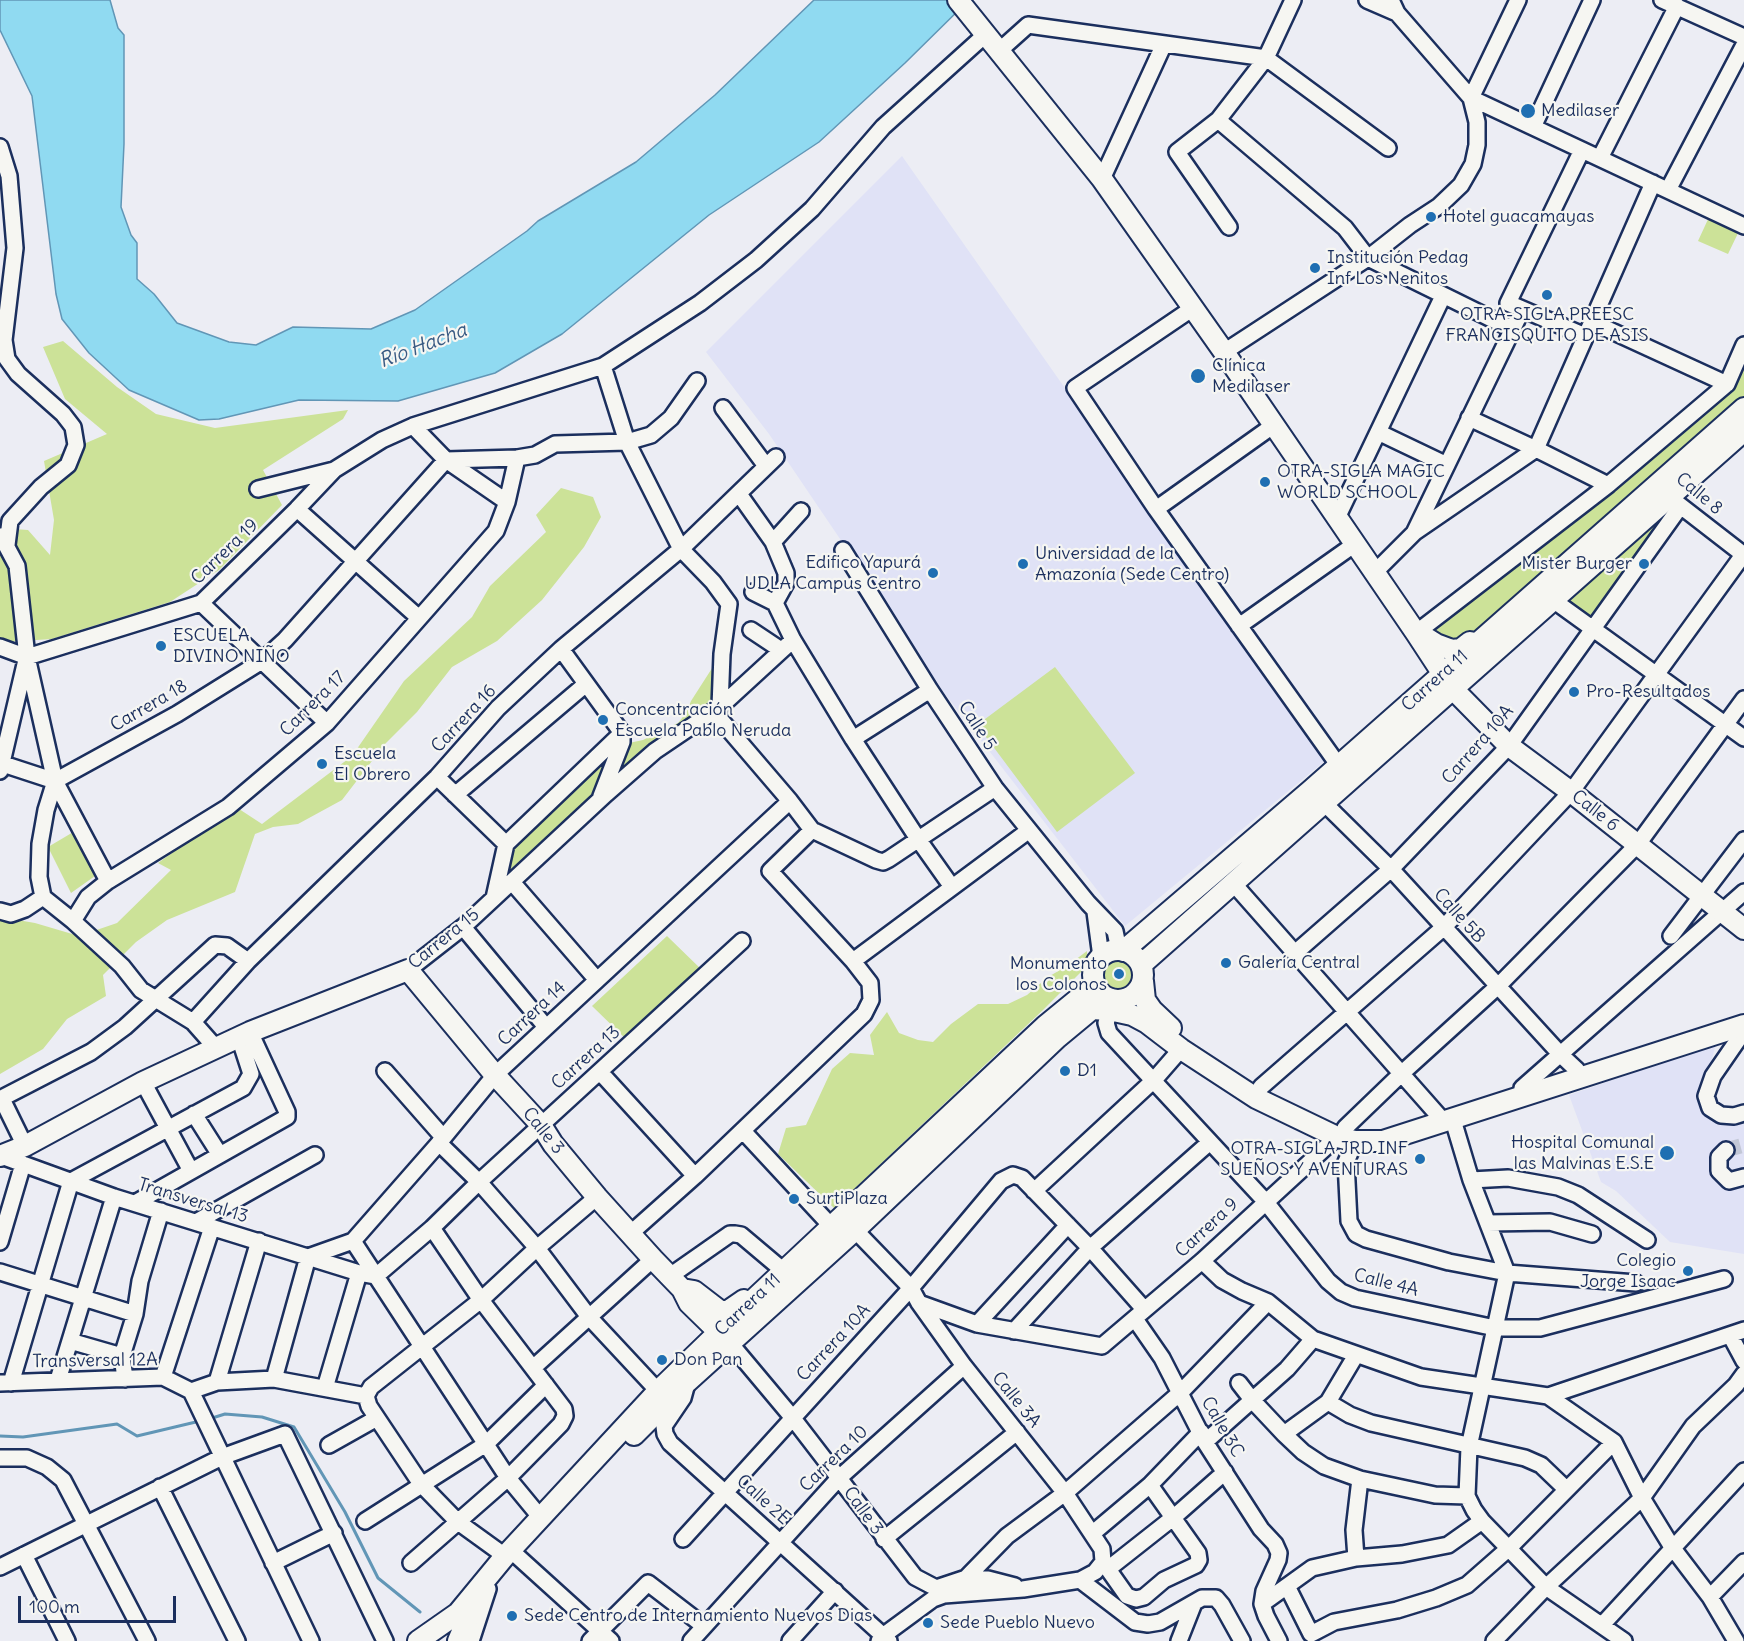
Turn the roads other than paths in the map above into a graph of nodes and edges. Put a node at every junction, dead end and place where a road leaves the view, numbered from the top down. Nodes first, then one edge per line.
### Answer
1 (958, 0) edge
2 (1293, 0) edge
3 (1367, 0) edge
4 (1518, 0) edge
5 (1592, 0) edge
6 (1662, 0) edge
7 (1394, 6) edge
8 (1677, 6) junction
9 (981, 29) junction
10 (1744, 37) edge
11 (1164, 44) junction
12 (1744, 45) edge
13 (999, 51) junction
14 (1266, 58) junction
15 (1471, 98) junction
16 (1218, 120) junction
17 (1533, 127) junction
18 (0, 147) edge
19 (1388, 148) dead end
20 (1582, 150) junction
21 (1600, 158) junction
22 (1102, 179) junction
23 (1653, 183) junction
24 (1668, 190) junction
25 (1744, 226) edge
26 (1228, 227) dead end
27 (1368, 258) junction
28 (1443, 296) junction
29 (1193, 308) junction
30 (1523, 309) junction
31 (1592, 322) junction
32 (1512, 328) junction
33 (1585, 336) junction
34 (1744, 345) edge
35 (1224, 352) junction
36 (603, 366) junction
37 (697, 381) dead end
38 (1727, 384) junction
39 (723, 408) dead end
40 (1744, 408) edge
41 (1469, 418) junction
42 (1274, 425) junction
43 (413, 426) junction
44 (1744, 431) edge
45 (1378, 432) junction
46 (627, 442) junction
47 (1536, 449) junction
48 (517, 458) junction
49 (446, 460) junction
50 (1447, 465) junction
51 (334, 470) junction
52 (1608, 485) junction
53 (258, 489) dead end
54 (739, 494) junction
55 (1669, 496) junction
56 (507, 502) junction
57 (297, 509) junction
58 (1156, 509) junction
59 (801, 511) dead end
60 (1337, 518) junction
61 (1415, 532) junction
62 (4, 540) edge
63 (773, 542) junction
64 (1355, 544) junction
65 (681, 549) junction
66 (843, 550) dead end
67 (1744, 555) edge
68 (356, 560) junction
69 (1374, 573) junction
70 (753, 592) dead end
71 (1553, 600) junction
72 (201, 603) junction
73 (775, 603) junction
74 (420, 618) junction
75 (1239, 626) junction
76 (1591, 629) junction
77 (751, 630) dead end
78 (1416, 633) junction
79 (793, 640) junction
80 (1476, 644) junction
81 (0, 647) edge
82 (561, 649) junction
83 (781, 650) junction
84 (27, 657) junction
85 (262, 661) junction
86 (1656, 675) junction
87 (1447, 681) junction
88 (586, 684) junction
89 (930, 690) junction
90 (1744, 699) edge
91 (717, 709) junction
92 (327, 723) junction
93 (1726, 724) junction
94 (622, 733) junction
95 (1744, 738) edge
96 (853, 739) junction
97 (1509, 746) junction
98 (1, 766) edge
99 (1339, 766) junction
100 (437, 777) junction
101 (55, 781) junction
102 (995, 788) junction
103 (1571, 792) junction
104 (455, 795) junction
105 (1318, 797) junction
106 (599, 800) junction
107 (790, 801) junction
108 (812, 830) junction
109 (1028, 831) junction
110 (918, 839) junction
111 (1744, 840) edge
112 (506, 844) junction
113 (1638, 844) junction
114 (1391, 869) junction
115 (108, 881) junction
116 (512, 882) junction
117 (1233, 883) junction
118 (952, 887) junction
119 (1744, 892) edge
120 (1702, 896) junction
121 (43, 897) junction
122 (494, 898) junction
123 (0, 911) edge
124 (1724, 911) junction
125 (73, 921) junction
126 (463, 927) junction
127 (1443, 928) junction
128 (1744, 929) edge
129 (1671, 936) dead end
130 (742, 941) dead end
131 (1295, 952) junction
132 (1114, 953) junction
133 (248, 961) junction
134 (853, 961) junction
135 (408, 970) junction
136 (1142, 973) junction
137 (597, 980) junction
138 (1498, 986) junction
139 (156, 999) junction
140 (1102, 1000) junction
141 (1348, 1012) junction
142 (1744, 1014) edge
143 (193, 1022) junction
144 (1744, 1025) edge
145 (546, 1027) junction
146 (1744, 1031) edge
147 (244, 1035) junction
148 (216, 1048) junction
149 (1181, 1049) junction
150 (1561, 1055) junction
151 (1577, 1070) junction
152 (385, 1071) dead end
153 (600, 1072) junction
154 (1401, 1074) junction
155 (495, 1075) junction
156 (1154, 1080) junction
157 (143, 1082) junction
158 (1261, 1087) junction
159 (1522, 1088) junction
160 (1, 1099) edge
161 (1744, 1113) edge
162 (194, 1114) junction
163 (1445, 1118) junction
164 (541, 1125) junction
165 (168, 1127) junction
166 (742, 1131) junction
167 (1346, 1135) junction
168 (441, 1140) junction
169 (1210, 1142) junction
170 (1726, 1150) dead end
171 (24, 1155) junction
172 (220, 1155) junction
173 (315, 1155) dead end
174 (0, 1156) edge
175 (191, 1171) junction
176 (1013, 1175) joint
177 (695, 1176) junction
178 (1744, 1177) edge
179 (1471, 1180) junction
180 (71, 1181) junction
181 (479, 1182) junction
182 (1034, 1191) junction
183 (114, 1197) junction
184 (597, 1197) junction
185 (1265, 1201) junction
186 (135, 1203) junction
187 (161, 1211) junction
188 (196, 1222) junction
189 (1488, 1223) junction
190 (1068, 1225) junction
191 (212, 1227) junction
192 (832, 1227) junction
193 (432, 1228) junction
194 (855, 1230) junction
195 (631, 1233) junction
196 (1592, 1234) dead end
197 (1647, 1240) dead end
198 (353, 1241) junction
199 (0, 1242) edge
200 (259, 1242) junction
201 (537, 1248) junction
202 (1090, 1248) junction
203 (308, 1257) junction
204 (653, 1259) junction
205 (1202, 1261) junction
206 (0, 1272) edge
207 (359, 1273) junction
208 (1507, 1273) junction
209 (376, 1276) junction
210 (790, 1276) junction
211 (1724, 1279) dead end
212 (676, 1282) junction
213 (1636, 1283) dead end
214 (39, 1284) junction
215 (911, 1288) junction
216 (84, 1298) junction
217 (755, 1298) junction
218 (481, 1300) junction
219 (1268, 1302) junction
220 (919, 1303) junction
221 (135, 1314) junction
222 (1139, 1314) junction
223 (589, 1317) junction
224 (977, 1324) junction
225 (1495, 1328) junction
226 (1014, 1331) junction
227 (1737, 1332) edge
228 (725, 1337) junction
229 (1313, 1339) junction
230 (70, 1341) junction
231 (422, 1346) junction
232 (1356, 1355) junction
233 (122, 1356) junction
234 (1744, 1360) edge
235 (964, 1366) junction
236 (533, 1368) junction
237 (164, 1377) junction
238 (683, 1377) junction
239 (125, 1379) junction
240 (274, 1379) junction
241 (58, 1380) junction
242 (218, 1382) junction
243 (5, 1383) edge
244 (1239, 1383) dead end
245 (1741, 1384) edge
246 (546, 1385) junction
247 (325, 1388) junction
248 (1482, 1388) junction
249 (191, 1391) junction
250 (658, 1391) junction
251 (1180, 1392) junction
252 (366, 1395) junction
253 (1548, 1396) junction
254 (1253, 1401) junction
255 (1328, 1402) junction
256 (792, 1417) junction
257 (377, 1418) junction
258 (1017, 1432) junction
259 (1284, 1434) junction
260 (1203, 1437) junction
261 (1614, 1442) junction
262 (486, 1444) junction
263 (329, 1445) dead end
264 (1469, 1447) junction
265 (222, 1457) junction
266 (0, 1458) edge
267 (1744, 1471) edge
268 (1225, 1472) junction
269 (508, 1478) junction
270 (839, 1478) junction
271 (1360, 1479) junction
272 (421, 1484) junction
273 (1150, 1485) junction
274 (160, 1487) junction
275 (1566, 1489) junction
276 (724, 1491) junction
277 (1065, 1492) junction
278 (1467, 1496) junction
279 (1642, 1498) junction
280 (1174, 1517) junction
281 (541, 1518) junction
282 (365, 1521) dead end
283 (1482, 1521) junction
284 (458, 1522) junction
285 (87, 1524) junction
286 (334, 1533) junction
287 (1093, 1533) junction
288 (683, 1539) dead end
289 (884, 1539) junction
290 (781, 1542) junction
291 (1672, 1547) junction
292 (1508, 1549) junction
293 (24, 1555) junction
294 (511, 1555) junction
295 (1356, 1558) junction
296 (1744, 1562) edge
297 (273, 1563) junction
298 (411, 1563) dead end
299 (1105, 1566) junction
300 (0, 1567) edge
301 (966, 1578) junction
302 (1080, 1580) junction
303 (1287, 1586) junction
304 (1546, 1587) junction
305 (488, 1589) junction
306 (1023, 1589) junction
307 (835, 1591) junction
308 (935, 1594) junction
309 (1710, 1597) junction
310 (1194, 1603) junction
311 (1263, 1604) junction
312 (462, 1617) junction
313 (704, 1626) junction
314 (1602, 1626) junction
315 (595, 1636) edge
316 (884, 1639) edge
317 (792, 1640) edge
318 (67, 1641) edge
319 (147, 1641) edge
320 (237, 1641) edge
321 (311, 1641) edge
322 (386, 1641) edge
323 (418, 1641) edge
324 (458, 1641) edge
325 (471, 1641) edge
326 (611, 1641) edge
327 (691, 1641) edge
328 (1179, 1641) edge
329 (1242, 1641) edge
330 (1279, 1641) edge
331 (1494, 1641) edge
332 (1624, 1641) edge
333 (1736, 1641) edge

1 - 9 main road, Calle 6
2 - 14 street
3 - 7 street
4 - 15 street
5 - 17 street
6 - 8 street
7 - 15 street
8 - 10 street
8 - 21 street
9 - 13 main road, Calle 6
9 - 36 street, Carrera 19
11 - 13 street
11 - 14 street
11 - 22 street
12 - 24 street
13 - 22 main road, Calle 6
14 - 16 street
14 - 19 street
15 - 17 street
15 - 27 street
16 - 26 street
16 - 27 street
17 - 20 street
18 - 62 street
20 - 21 street
20 - 30 street
21 - 23 street
22 - 29 main road, Calle 6
23 - 24 street
23 - 31 street
24 - 25 street
27 - 28 street
27 - 35 street
28 - 32 street
28 - 45 street
29 - 35 main road, Calle 6
29 - 58 street
30 - 32 street
30 - 33 street
31 - 33 street
31 - 38 street
32 - 41 street
33 - 47 street
34 - 38 street
35 - 42 main road, Calle 6
36 - 43 street, Carrera 19
36 - 46 street
37 - 46 street
38 - 52 street
39 - 54 street, Carrera 16
40 - 55 main road, Carrera 11
41 - 47 street
41 - 50 street
42 - 58 street
42 - 60 main road, Calle 6
43 - 49 street
43 - 51 street, Carrera 19
44 - 55 main road, Carrera 11
45 - 50 street
45 - 60 street
46 - 48 street
46 - 65 street
47 - 52 street
47 - 61 street
48 - 49 street
48 - 56 street, Carrera 17
49 - 56 street
49 - 68 street, Carrera 18
50 - 61 street
51 - 53 street
51 - 57 street, Carrera 19
52 - 78 street
54 - 63 street
54 - 65 street, Carrera 16
55 - 67 street, Calle 8
55 - 71 main road, Carrera 11
55 - 76 street, Carrera 10A
55 - 80 main road, Carrera 11
56 - 74 street, Carrera 17
57 - 68 street
57 - 72 street, Carrera 19
58 - 75 street
59 - 63 street
60 - 64 main road, Calle 6
61 - 69 street
62 - 84 street
63 - 73 street
64 - 69 main road, Calle 6
64 - 75 street
65 - 82 street, Carrera 16
65 - 91 street
66 - 89 street, Calle 5
67 - 86 street
68 - 74 street
68 - 85 street, Carrera 18
69 - 78 main road, Calle 6
70 - 73 street
71 - 76 street
71 - 87 main road, Carrera 11
72 - 84 street, Carrera 19
72 - 85 street
73 - 79 street
74 - 92 street, Carrera 17
75 - 99 street
76 - 86 street
76 - 97 street, Carrera 10A
77 - 83 street
78 - 80 main road
78 - 87 main road, Calle 6
79 - 83 street, Carrera 15
79 - 96 street
80 - 87 main road, Carrera 11
81 - 84 street
82 - 88 street
82 - 100 street, Carrera 16
83 - 91 street, Carrera 15
84 - 98 street
84 - 101 street
85 - 92 street
85 - 101 street, Carrera 18
86 - 93 street
86 - 103 street
87 - 97 main road, Calle 6
87 - 99 main road, Carrera 11
87 - 105 main road, Carrera 11
88 - 94 street
88 - 104 street
89 - 96 street
89 - 102 street, Calle 5
90 - 93 street, Carrera 9
91 - 106 street, Carrera 15
91 - 107 street
92 - 115 street, Carrera 17
93 - 95 street
93 - 113 street, Carrera 9
94 - 106 street
94 - 112 street
96 - 110 street
97 - 103 main road, Calle 6
97 - 114 street, Carrera 10A
98 - 101 street
99 - 105 main road, Carrera 11
100 - 104 street
100 - 133 street, Carrera 16
101 - 115 street
101 - 121 street
102 - 109 street, Calle 5
102 - 110 street
103 - 113 main road, Calle 6
103 - 127 street
104 - 112 street
105 - 114 street, Calle 5B
105 - 117 main road, Carrera 11
105 - 132 main road, Carrera 11
106 - 116 street, Carrera 15
107 - 108 street
107 - 137 street, Carrera 14
108 - 110 street
108 - 134 street
109 - 118 street
109 - 132 street, Calle 5
110 - 118 street
111 - 120 street
112 - 122 street
113 - 120 main road, Calle 6
113 - 138 street, Carrera 9
114 - 127 street, Calle 5B
114 - 131 street, Carrera 10A
115 - 125 street, Carrera 17
116 - 122 street, Carrera 15
116 - 137 street
117 - 131 street
117 - 136 main road, Carrera 11
118 - 134 street
119 - 124 street
120 - 124 main road, Calle 6
120 - 129 street
121 - 123 street
121 - 125 street
122 - 126 street, Carrera 15
124 - 128 main road, Calle 6
124 - 150 street
125 - 139 street
126 - 135 street, Carrera 15
126 - 145 street
127 - 138 street, Calle 5B
127 - 141 street
130 - 153 street, Carrera 13
131 - 141 street
132 - 136 main road
132 - 140 main road
133 - 139 street
133 - 143 street, Carrera 16
134 - 166 street
135 - 147 main road, Carrera 15
135 - 155 main road, Calle 3
136 - 140 main road
136 - 158 main road
137 - 145 street, Carrera 14
138 - 150 street, Calle 5B
138 - 154 street, Carrera 9
139 - 143 street
139 - 160 street
140 - 149 main road
140 - 156 street, Calle 4A
140 - 192 main road, Carrera 11
140 - 194 main road, Carrera 11
141 - 154 street
141 - 158 street
142 - 151 main road
143 - 148 street
144 - 163 main road
145 - 155 street, Carrera 14
146 - 161 street
147 - 148 main road, Carrera 15
147 - 162 street
147 - 172 street
148 - 157 main road, Carrera 15
149 - 156 street
149 - 167 main road
150 - 151 street, Calle 5B
150 - 159 street
151 - 159 main road
152 - 168 street
153 - 164 street, Carrera 13
153 - 177 street
154 - 163 street
154 - 167 street, Carrera 9
155 - 164 main road, Calle 3
155 - 168 street, Carrera 14
156 - 169 street, Calle 4A
156 - 182 street
157 - 165 street
157 - 171 main road, Carrera 15
158 - 167 main road
159 - 163 main road
160 - 171 street
162 - 165 street
162 - 172 street
163 - 167 main road
163 - 179 street
164 - 181 street, Carrera 13
164 - 184 main road, Calle 3
165 - 175 street
165 - 180 street
166 - 177 street
166 - 192 street
167 - 185 street, Carrera 9
167 - 208 street
168 - 181 street
168 - 198 street, Carrera 14
169 - 185 street, Calle 4A
169 - 202 street
170 - 178 street
171 - 174 main road, Carrera 15
171 - 180 street, Transversal 13
171 - 199 street
172 - 175 street
173 - 188 street
175 - 186 street
176 - 182 street, Calle 3C
176 - 215 street, Carrera 10A
177 - 195 street
179 - 189 street
179 - 197 street
180 - 183 street, Transversal 13
180 - 214 street
181 - 193 street, Carrera 13
181 - 201 street
182 - 190 street, Calle 3C
183 - 186 street, Transversal 13
183 - 216 street
184 - 195 main road, Calle 3
184 - 201 street
185 - 205 street, Carrera 9
185 - 225 street, Calle 4A
186 - 187 street, Transversal 13
187 - 188 street, Transversal 13
187 - 221 street
188 - 191 street, Transversal 13
189 - 196 street
189 - 208 street
190 - 202 street, Calle 3C
190 - 224 street
191 - 200 street, Transversal 13
191 - 237 street
192 - 210 main road, Carrera 11
193 - 209 street, Carrera 13
193 - 218 street
194 - 210 main road, Carrera 11
194 - 215 street, Calle 3A
195 - 204 main road, Calle 3
198 - 203 street, Carrera 14
198 - 209 street
200 - 203 street, Transversal 13
200 - 242 street
201 - 218 street
201 - 223 street
202 - 222 street, Calle 3C
202 - 226 street
203 - 207 street, Transversal 13
203 - 240 street
204 - 212 main road, Calle 3
204 - 223 street
205 - 219 street
205 - 222 street, Carrera 9
206 - 214 street
207 - 209 street, Transversal 13
207 - 247 street
208 - 213 street
208 - 225 street
209 - 231 street
210 - 212 street
210 - 217 main road, Carrera 11
210 - 228 main road, Carrera 11
211 - 225 street, Calle 4A
212 - 217 main road, Calle 3
212 - 228 main road, Calle 3
214 - 216 street
214 - 243 street
215 - 220 street, Calle 3A
215 - 256 street, Carrera 10A
216 - 221 street
216 - 230 street
217 - 228 main road, Carrera 11
218 - 231 street
218 - 236 street
219 - 229 street
219 - 251 street
220 - 224 street
220 - 235 street, Calle 3A
221 - 233 street
222 - 226 street, Carrera 9
222 - 251 street, Calle 3C
223 - 236 street
223 - 250 street
224 - 226 street
225 - 248 street
227 - 234 street
227 - 253 street
228 - 238 main road, Carrera 11
228 - 256 street, Calle 3
229 - 232 street
229 - 254 street
230 - 233 street
230 - 241 street
231 - 252 street
231 - 262 street
232 - 248 street
232 - 255 street
233 - 239 street
235 - 258 street, Calle 3A
235 - 270 street, Carrera 10
236 - 246 street
237 - 239 street, Transversal 12A
237 - 249 street, Transversal 12A
238 - 250 main road, Carrera 11
238 - 276 street, Calle 2E
238 - 294 main road, Carrera 11
239 - 241 street, Transversal 12A
240 - 242 street
240 - 247 street
241 - 243 street, Transversal 12A
242 - 249 street
244 - 254 street
245 - 279 street
246 - 262 street
246 - 269 street
247 - 252 street
248 - 253 street
248 - 264 street
249 - 265 street
250 - 281 main road, Carrera 11
251 - 260 street, Calle 3C
251 - 277 street
252 - 257 street
253 - 261 street
254 - 259 street
254 - 260 street
255 - 259 street
255 - 264 street
256 - 270 street, Calle 3
256 - 276 street, Carrera 10A
257 - 263 street
257 - 272 street
258 - 277 street, Calle 3A
258 - 289 street
259 - 271 street
260 - 268 street, Calle 3C
260 - 273 street
261 - 275 street
261 - 279 street
262 - 269 street
262 - 272 street
264 - 275 street
264 - 278 street
265 - 274 street
265 - 286 street
265 - 297 street
266 - 285 street
267 - 291 street
268 - 280 street
268 - 311 street, Calle 3C
269 - 281 street
269 - 284 street
270 - 289 street, Calle 3
270 - 290 street, Carrera 10
271 - 278 street
271 - 295 street
272 - 282 street
272 - 284 street
273 - 280 street
273 - 287 street
274 - 285 street
274 - 320 street
275 - 292 street
276 - 288 street, Carrera 10A
276 - 290 street, Calle 2E
277 - 287 street, Calle 3A
277 - 301 street
278 - 283 street
279 - 291 street
279 - 304 street
280 - 299 street
280 - 299 street, Calle 3A
281 - 294 main road, Carrera 11
283 - 292 street
283 - 295 street
284 - 294 street
284 - 298 street
285 - 293 street
285 - 319 street
286 - 297 street
286 - 322 street
287 - 299 street, Calle 3A
289 - 308 street, Calle 3
290 - 307 street, Calle 2E
290 - 313 street, Carrera 10
291 - 309 street
291 - 314 street
292 - 303 street
292 - 304 street
293 - 300 street
293 - 318 street
294 - 305 main road, Carrera 11
294 - 312 main road, Carrera 11
294 - 315 street
295 - 303 street
296 - 309 street
297 - 321 street
299 - 302 street
301 - 306 street
301 - 308 street
302 - 306 street
302 - 310 street
303 - 311 street
304 - 314 street
304 - 331 street
305 - 312 main road, Carrera 11
305 - 325 street
306 - 308 street
307 - 316 street, Calle 2E
307 - 317 street
308 - 316 street
309 - 333 street
310 - 328 street
310 - 329 street
311 - 330 street
312 - 323 main road, Carrera 11
312 - 324 main road, Carrera 11
313 - 315 street
313 - 327 street, Carrera 10
314 - 332 street
315 - 326 street

